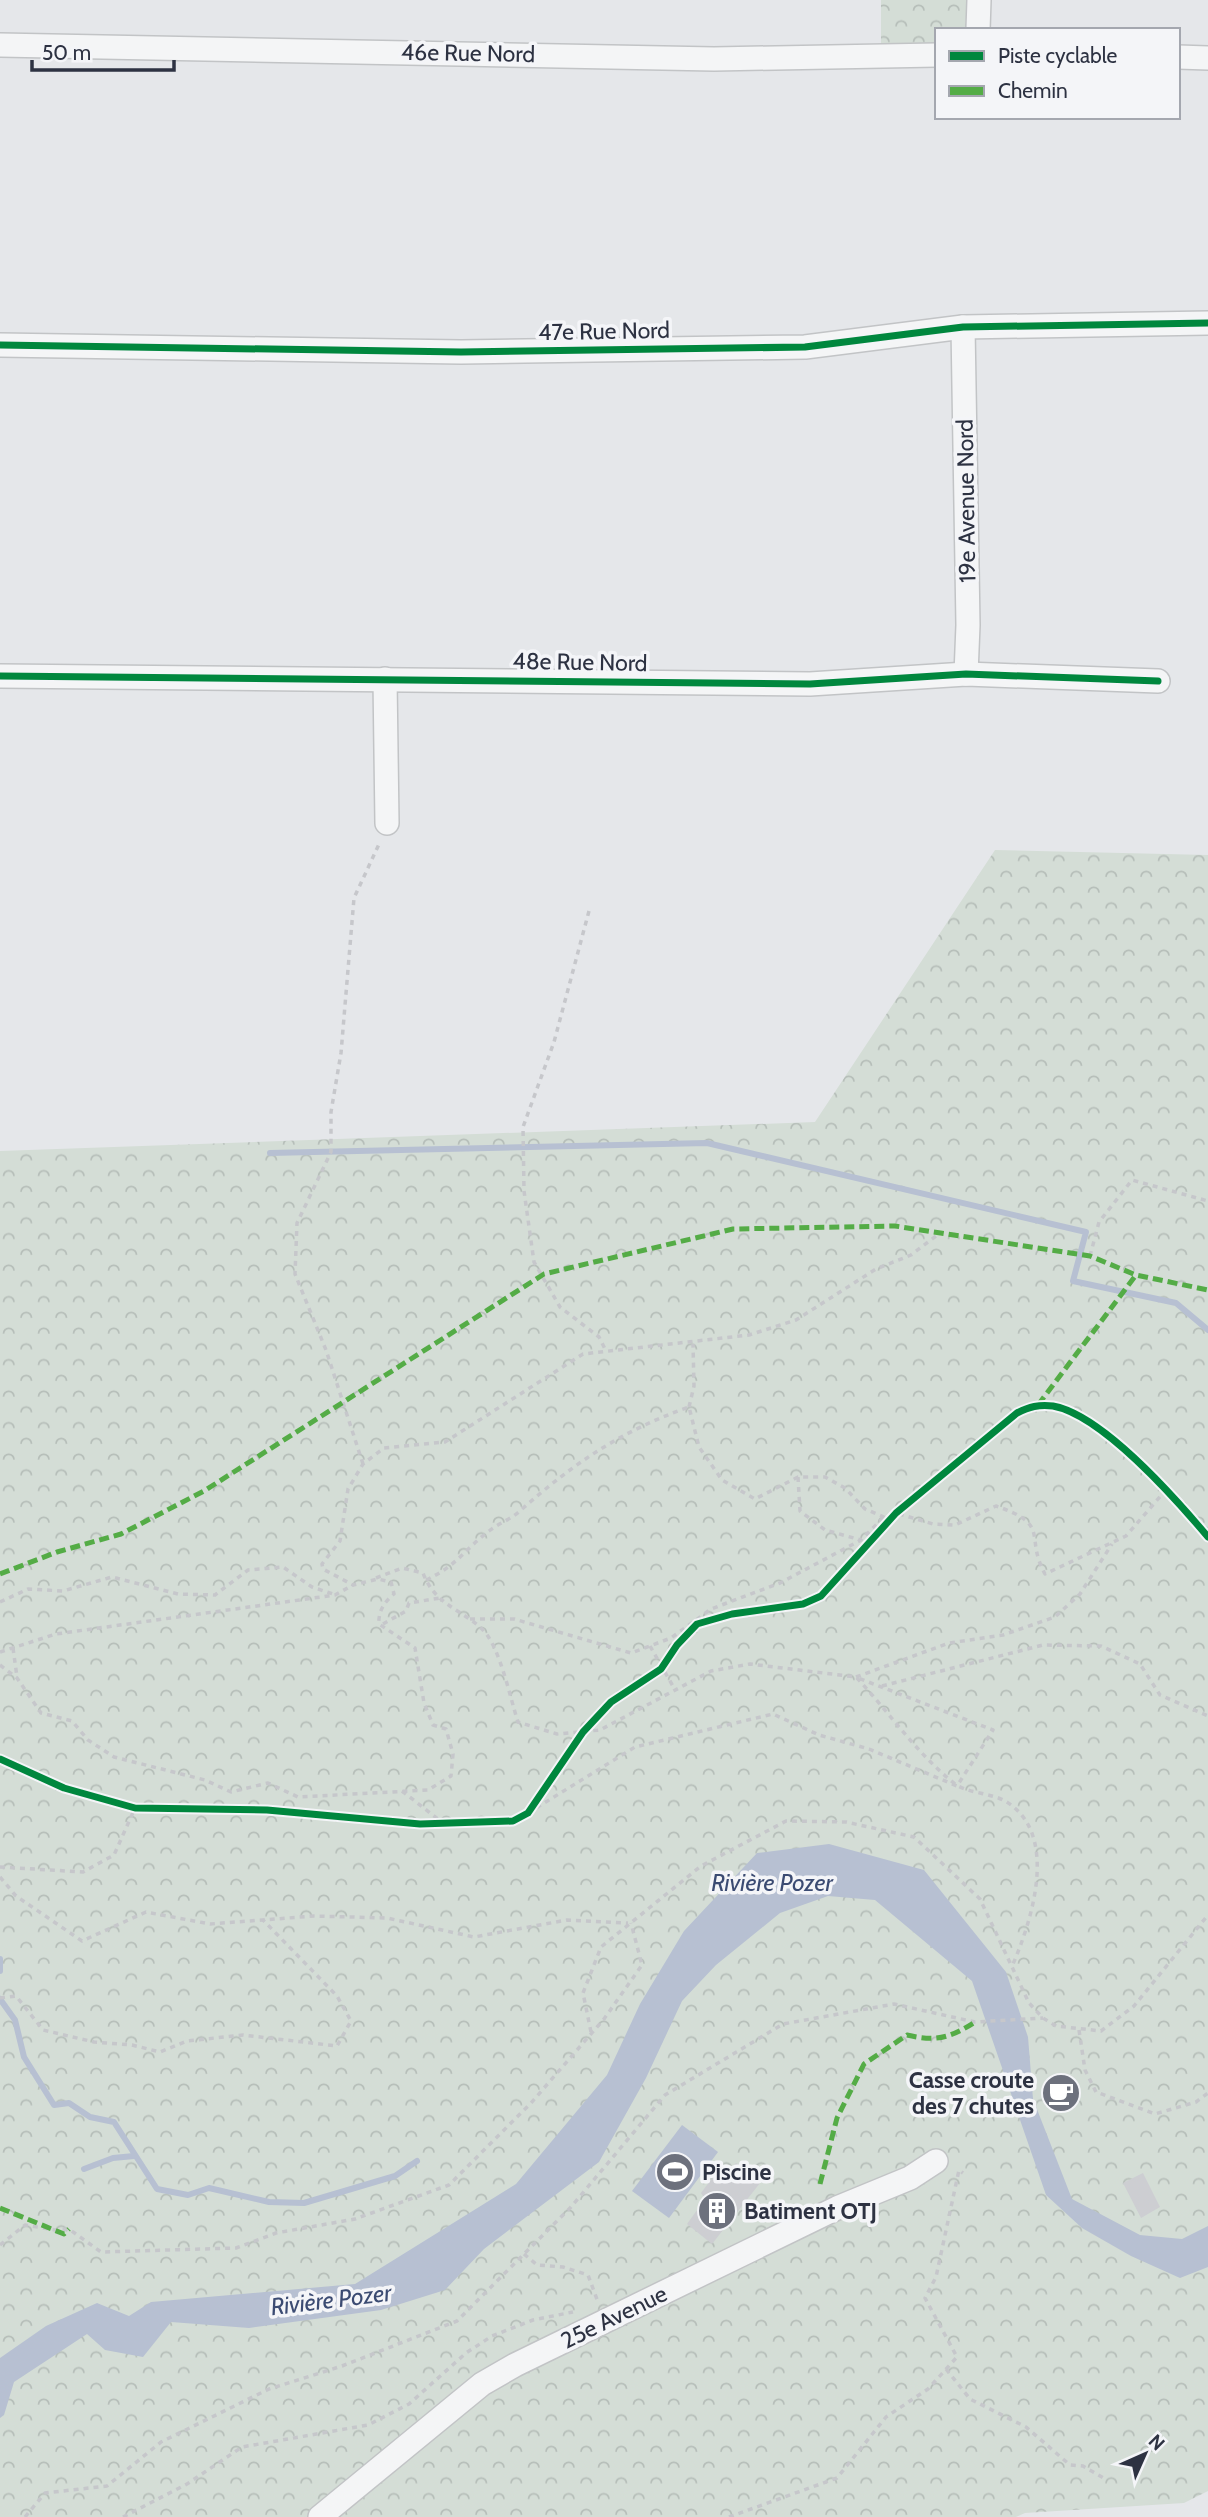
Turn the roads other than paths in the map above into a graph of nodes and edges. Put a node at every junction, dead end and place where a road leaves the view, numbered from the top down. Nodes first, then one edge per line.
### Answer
1 (979, 0) edge
2 (978, 28) edge
3 (0, 46) edge
4 (935, 55) edge
5 (1180, 57) edge
6 (1208, 58) edge
7 (1208, 323) edge
8 (963, 327) junction
9 (0, 345) edge
10 (966, 674) junction
11 (0, 676) edge
12 (385, 679) junction
13 (1158, 681) dead end
14 (387, 823) road end
15 (936, 2161) dead end
16 (320, 2517) edge

1 - 2 street
3 - 4 street, 46e Rue Nord
5 - 6 street
7 - 8 street, 47e Rue Nord
8 - 9 street, 47e Rue Nord
8 - 10 street, 19e Avenue Nord
10 - 12 street, 48e Rue Nord
10 - 13 street, 48e Rue Nord
11 - 12 street, 48e Rue Nord
12 - 14 street
15 - 16 street, 25e Avenue

